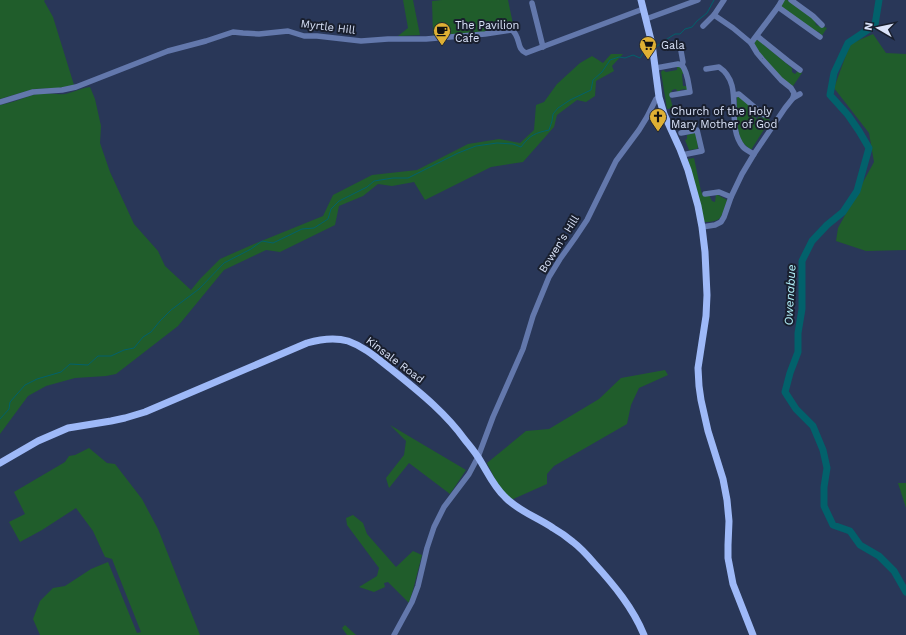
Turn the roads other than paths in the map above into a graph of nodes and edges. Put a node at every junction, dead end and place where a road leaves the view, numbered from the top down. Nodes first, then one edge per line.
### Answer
1 (641, 0) edge
2 (698, 0) edge
3 (724, 0) edge
4 (782, 0) edge
5 (791, 0) edge
6 (532, 3) dead end
7 (778, 7) junction
8 (643, 9) junction
9 (714, 15) junction
10 (646, 19) junction
11 (703, 26) dead end
12 (757, 36) junction
13 (751, 43) junction
14 (544, 47) junction
15 (681, 51) dead end
16 (682, 65) junction
17 (656, 68) junction
18 (709, 70) dead end
19 (797, 70) dead end
20 (800, 94) dead end
21 (672, 95) dead end
22 (734, 95) junction
23 (659, 97) junction
24 (793, 98) junction
25 (0, 102) edge
26 (756, 117) dead end
27 (683, 135) dead end
28 (754, 154) junction
29 (682, 155) junction
30 (714, 192) junction
31 (705, 194) dead end
32 (732, 197) junction
33 (714, 199) dead end
34 (702, 227) junction
35 (478, 457) junction
36 (0, 463) edge
37 (394, 635) edge
38 (644, 635) edge
39 (753, 635) edge

1 - 8 main road
2 - 10 street
3 - 9 street
4 - 7 street
5 - 7 street
6 - 14 street
7 - 12 street
8 - 10 main road
8 - 14 street, Myrtle Hill
9 - 11 street
9 - 13 street
10 - 17 main road
12 - 13 street
12 - 19 street
13 - 24 street
14 - 25 street, Myrtle Hill
15 - 16 street
16 - 17 street
16 - 21 street
17 - 23 main road
18 - 22 street
20 - 24 street
22 - 26 street
22 - 28 street
23 - 29 main road
23 - 35 street, Bowen's Hill
24 - 28 street
27 - 29 street
28 - 32 street
29 - 34 main road
30 - 31 street
30 - 32 street
30 - 33 street
32 - 34 street
34 - 39 main road
35 - 36 main road, Kinsale Road
35 - 37 street, Bowen's Hill
35 - 38 main road, Kinsale Road

